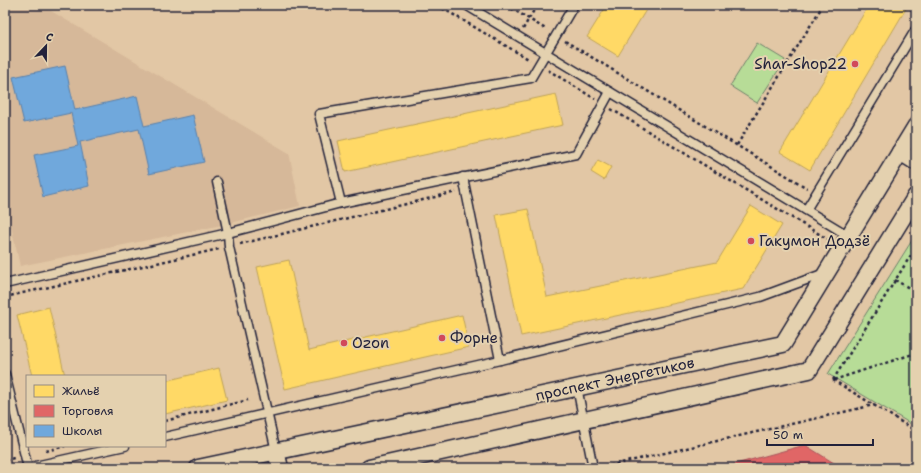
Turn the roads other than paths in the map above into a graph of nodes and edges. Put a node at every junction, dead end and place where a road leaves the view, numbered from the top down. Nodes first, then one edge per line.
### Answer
1 (466, 5) edge
2 (574, 5) edge
3 (916, 29) edge
4 (546, 54) junction
5 (610, 92) junction
6 (916, 126) edge
7 (900, 152) junction
8 (916, 162) edge
9 (464, 177) junction
10 (217, 182) dead end
11 (916, 196) edge
12 (341, 204) junction
13 (806, 210) junction
14 (228, 233) junction
15 (849, 236) junction
16 (827, 272) junction
17 (5, 284) edge
18 (500, 360) junction
19 (5, 374) edge
20 (577, 387) junction
21 (267, 415) junction
22 (584, 420) junction
23 (166, 437) edge
24 (121, 447) edge
25 (276, 451) junction
26 (27, 468) edge
27 (198, 468) edge
28 (280, 468) edge
29 (369, 468) edge
30 (593, 468) edge

1 - 4 lane
2 - 4 lane
3 - 13 lane
4 - 5 lane
4 - 12 lane
5 - 9 lane
5 - 13 lane
6 - 7 street, проспект Энергетиков
7 - 8 street
7 - 15 street, проспект Энергетиков
9 - 12 lane
9 - 18 lane
10 - 14 lane
11 - 22 street
12 - 14 lane
13 - 15 lane
14 - 17 lane
14 - 21 lane
15 - 16 street, проспект Энергетиков
16 - 18 lane
16 - 20 street, проспект Энергетиков
18 - 21 lane
19 - 26 lane
20 - 22 lane
20 - 25 street, проспект Энергетиков
21 - 23 lane
21 - 25 lane
22 - 29 street
22 - 30 lane
24 - 26 lane
25 - 27 street, проспект Энергетиков
25 - 28 street

